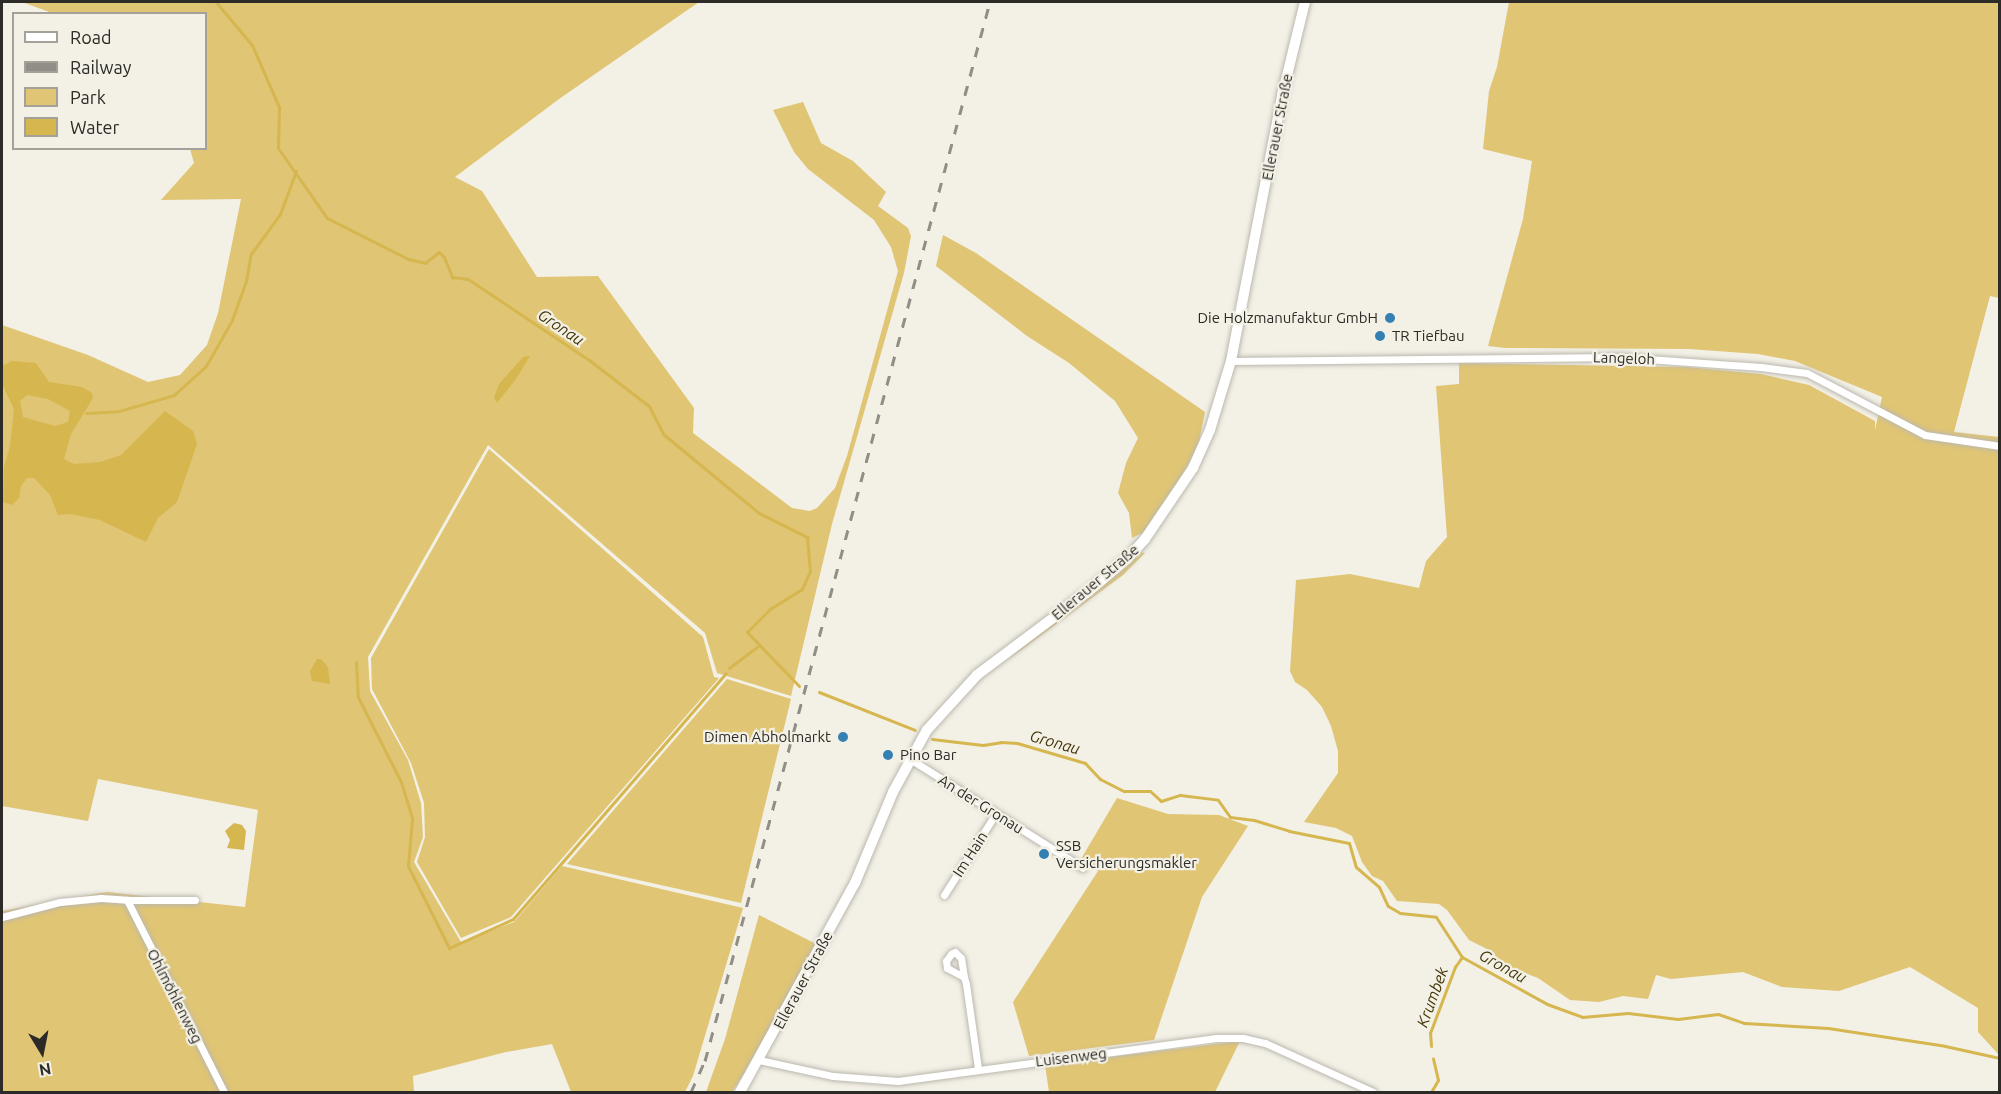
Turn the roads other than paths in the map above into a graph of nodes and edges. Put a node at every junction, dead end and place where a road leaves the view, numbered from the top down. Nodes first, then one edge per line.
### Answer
1 (1305, 2) edge
2 (1231, 361) junction
3 (2000, 446) edge
4 (910, 759) junction
5 (996, 813) junction
6 (1083, 868) dead end
7 (944, 895) dead end
8 (127, 900) junction
9 (195, 900) dead end
10 (2, 917) edge
11 (964, 977) dead end
12 (759, 1060) junction
13 (978, 1068) junction
14 (224, 1092) edge
15 (740, 1092) edge
16 (1373, 1092) edge

1 - 2 main road, Ellerauer Straße
2 - 3 street, Langeloh
2 - 4 main road, Ellerauer Straße
4 - 5 street, An der Gronau
4 - 12 main road, Ellerauer Straße
5 - 6 street, An der Gronau
5 - 7 street, Im Hain
8 - 9 street
8 - 10 street
8 - 14 street, Ohlmöhlenweg
11 - 13 street
12 - 13 street, Luisenweg
12 - 15 main road, Ellerauer Straße
13 - 16 street, Luisenweg

